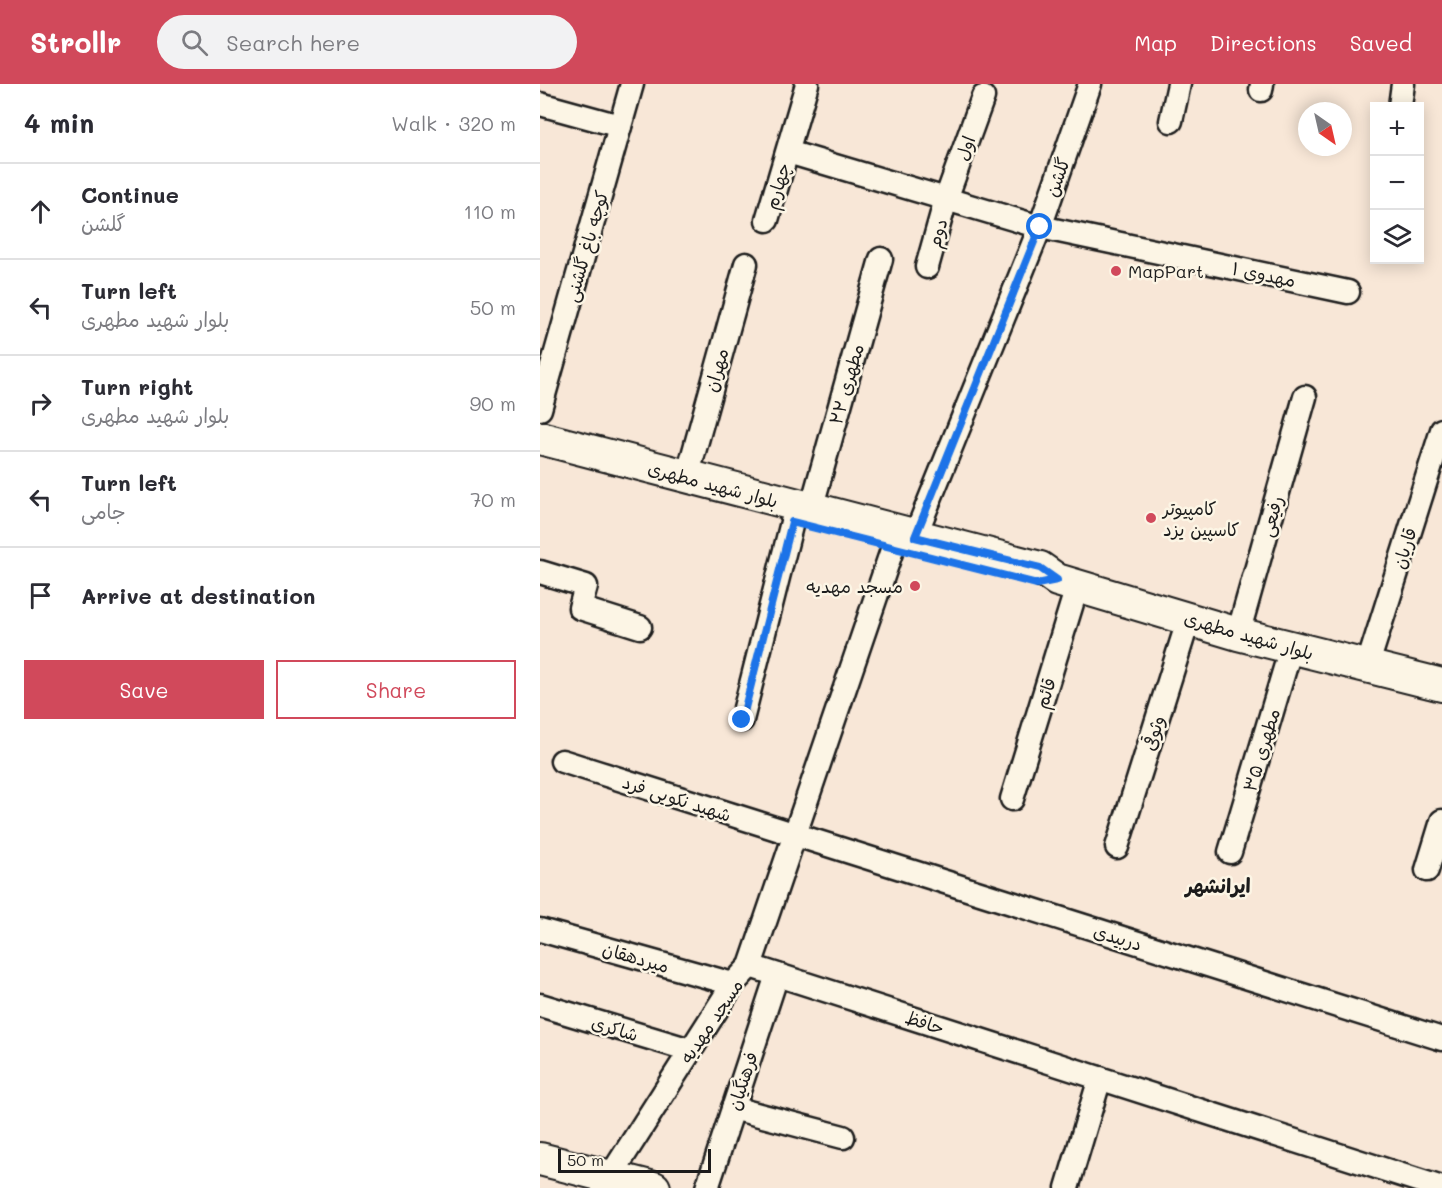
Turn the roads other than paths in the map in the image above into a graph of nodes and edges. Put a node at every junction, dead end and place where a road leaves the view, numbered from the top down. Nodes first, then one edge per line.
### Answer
1 (632, 84) edge
2 (807, 84) edge
3 (1090, 84) edge
4 (1179, 84) edge
5 (1403, 84) edge
6 (983, 97) dead end
7 (1401, 102) edge
8 (540, 104) edge
9 (1171, 121) dead end
10 (620, 126) junction
11 (788, 152) junction
12 (946, 199) junction
13 (767, 220) dead end
14 (1040, 227) junction
15 (881, 258) dead end
16 (746, 264) dead end
17 (927, 267) dead end
18 (1348, 292) dead end
19 (1305, 398) dead end
20 (540, 409) edge
21 (1442, 430) edge
22 (540, 438) edge
23 (540, 458) edge
24 (687, 477) junction
25 (801, 516) junction
26 (904, 542) junction
27 (540, 572) edge
28 (1067, 584) junction
29 (1189, 618) junction
30 (640, 627) dead end
31 (1238, 634) junction
32 (1292, 648) junction
33 (1367, 667) junction
34 (1442, 685) edge
35 (742, 720) dead end
36 (562, 761) dead end
37 (1012, 799) dead end
38 (1442, 822) edge
39 (793, 835) junction
40 (1117, 847) dead end
41 (1230, 852) dead end
42 (1427, 870) dead end
43 (540, 930) edge
44 (750, 966) junction
45 (777, 975) junction
46 (733, 984) junction
47 (540, 1005) edge
48 (1442, 1039) edge
49 (690, 1050) junction
50 (1100, 1078) junction
51 (733, 1108) junction
52 (843, 1137) dead end
53 (540, 1159) edge
54 (606, 1182) edge
55 (654, 1188) edge
56 (707, 1188) edge
57 (1067, 1188) edge
58 (1442, 1188) edge

1 - 10 street, کوچه باغ گلشنی
2 - 11 street, چهارم
3 - 14 street, گلشن
4 - 9 street
5 - 7 street
6 - 12 street, اول
8 - 10 street
10 - 20 street, کوچه باغ گلشنی
11 - 12 street, مهدوی ۱
11 - 13 street, چهارم
12 - 14 street, مهدوی ۱
12 - 17 street, دوم
14 - 18 street, مهدوی ۱
14 - 26 street, گلشن
15 - 25 street, مطهری ۲۲
16 - 24 street, مهران
19 - 31 street, رفیعی
21 - 33 street, قاریان
22 - 24 main road, بلوار شهید مطهری
23 - 25 main road, بلوار شهید مطهری
24 - 25 main road, بلوار شهید مطهری
25 - 26 main road, بلوار شهید مطهری
25 - 35 street, مطهری ۲۲
26 - 28 main road, بلوار شهید مطهری
26 - 39 street, مسجد مهدیه
27 - 30 street
28 - 29 main road, بلوار شهید مطهری
28 - 37 street, قائم
29 - 31 main road, بلوار شهید مطهری
29 - 40 street, وثوقی
31 - 32 main road, بلوار شهید مطهری
32 - 33 main road, بلوار شهید مطهری
32 - 41 street, مطهری ۳۵
33 - 34 main road, بلوار شهید مطهری
36 - 39 street, شهید نکویی فرد
38 - 42 street
39 - 44 street, مسجد مهدیه
39 - 48 street, دربیدی
43 - 46 street, میردهقان
44 - 45 street, حافظ
44 - 46 street, مسجد مهدیه
45 - 50 street, حافظ
45 - 51 street, فرهنگیان
46 - 49 street, مسجد مهدیه
47 - 49 street, شاکری
49 - 54 street, مسجد مهدیه
50 - 57 street
50 - 58 street, حافظ
51 - 52 street
51 - 56 street, فرهنگیان
53 - 54 main road
54 - 55 main road

